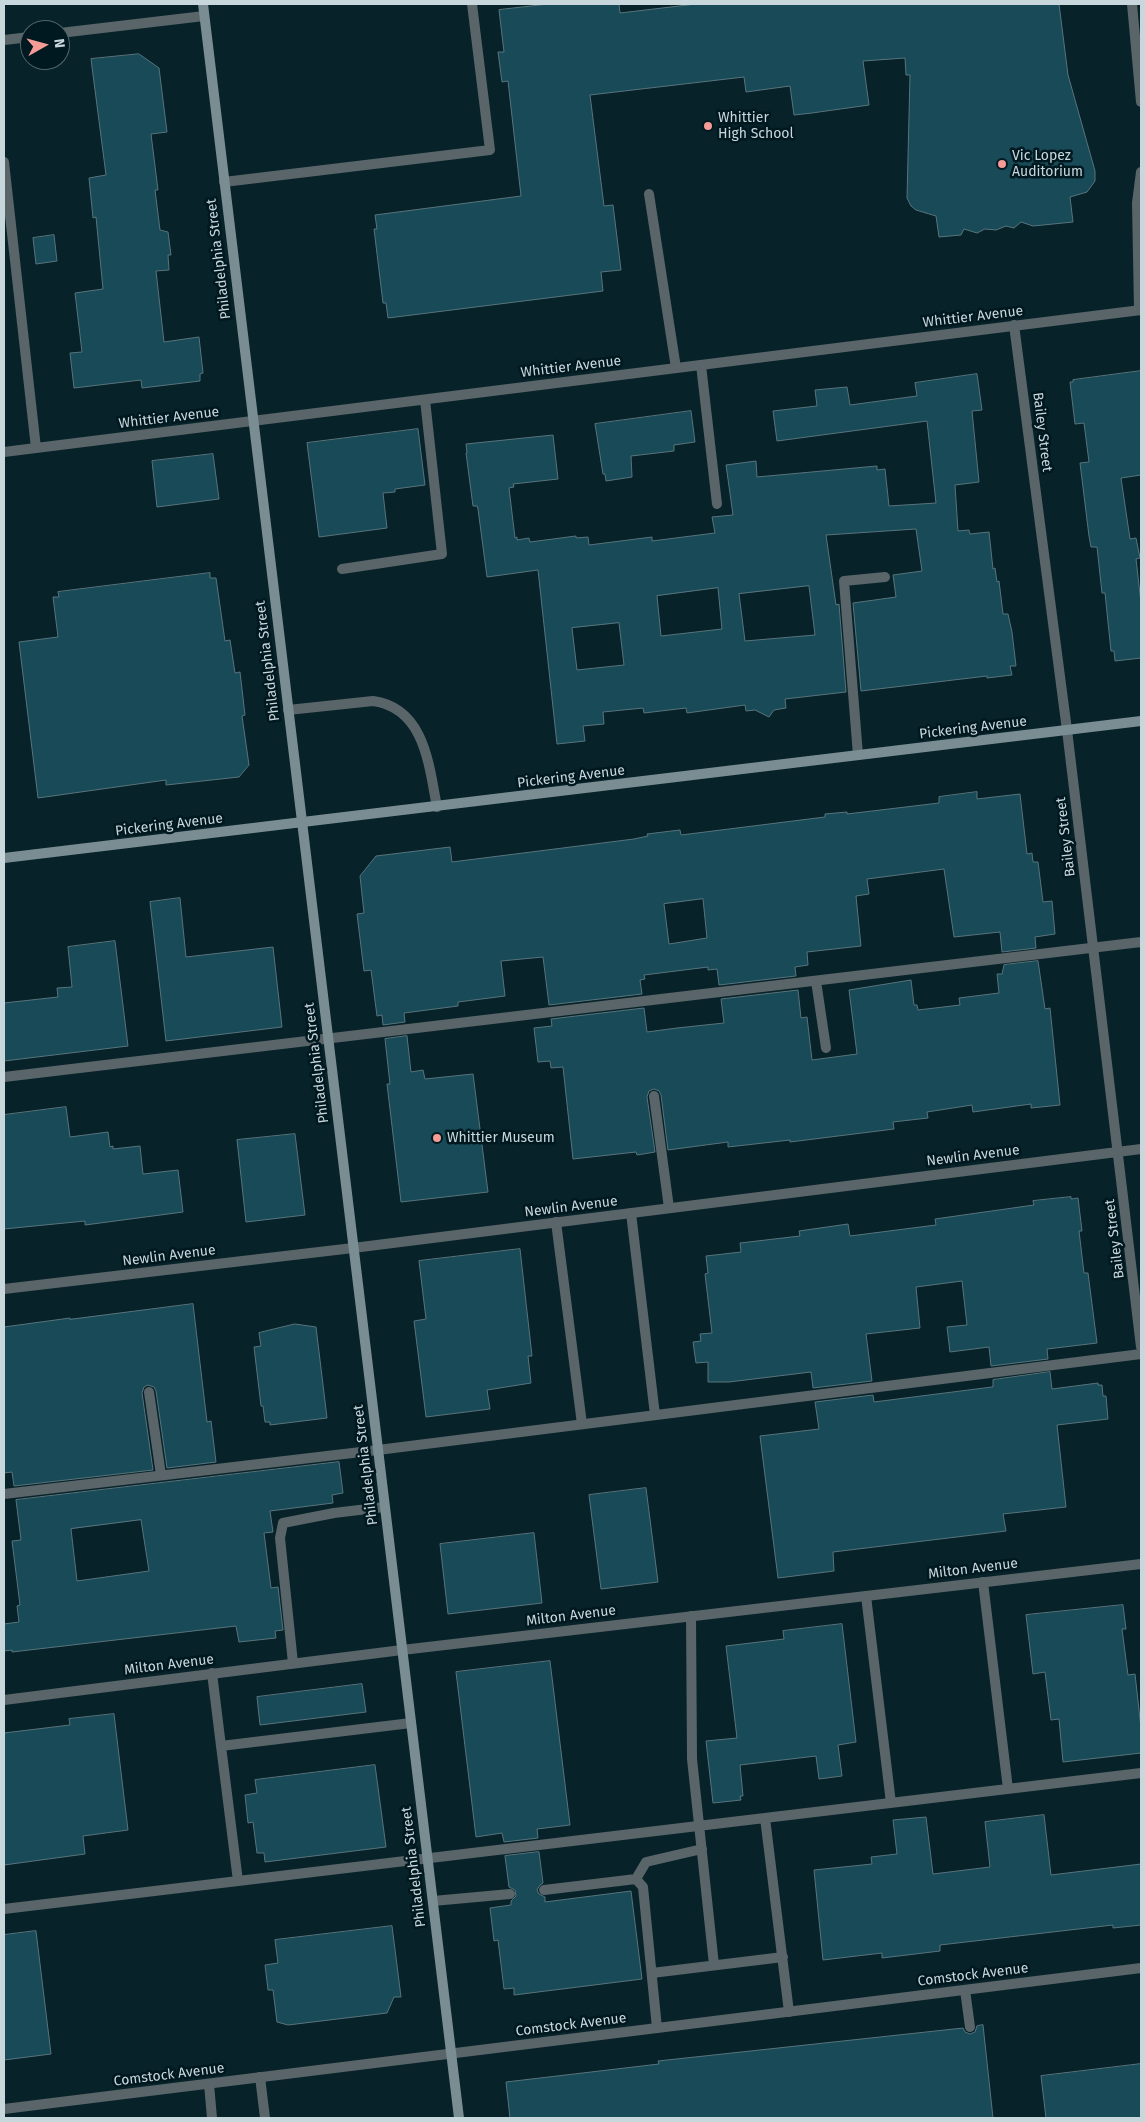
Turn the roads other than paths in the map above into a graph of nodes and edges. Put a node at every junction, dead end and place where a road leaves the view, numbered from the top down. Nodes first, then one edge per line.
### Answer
1 (203, 4) edge
2 (472, 4) edge
3 (1132, 4) edge
4 (204, 16) junction
5 (70, 32) edge
6 (20, 38) edge
7 (4, 40) edge
8 (1141, 102) edge
9 (4, 162) edge
10 (1141, 172) edge
11 (224, 182) junction
12 (649, 194) dead end
13 (8, 245) edge
14 (1140, 310) edge
15 (1014, 325) junction
16 (700, 365) junction
17 (676, 368) junction
18 (426, 400) junction
19 (253, 421) junction
20 (36, 448) junction
21 (4, 452) edge
22 (717, 504) dead end
23 (342, 569) dead end
24 (885, 577) dead end
25 (288, 710) junction
26 (1141, 721) edge
27 (1067, 730) junction
28 (858, 755) junction
29 (437, 807) junction
30 (302, 823) junction
31 (4, 858) edge
32 (1141, 942) edge
33 (1094, 948) junction
34 (816, 981) junction
35 (328, 1039) junction
36 (826, 1048) dead end
37 (4, 1077) edge
38 (654, 1096) dead end
39 (1141, 1149) edge
40 (1119, 1151) junction
41 (669, 1208) junction
42 (631, 1213) junction
43 (556, 1222) junction
44 (353, 1248) junction
45 (4, 1289) edge
46 (1141, 1347) edge
47 (1141, 1354) edge
48 (150, 1392) dead end
49 (655, 1415) junction
50 (582, 1424) junction
51 (378, 1450) junction
52 (160, 1476) junction
53 (4, 1494) edge
54 (384, 1507) junction
55 (1141, 1564) edge
56 (983, 1582) junction
57 (866, 1596) junction
58 (691, 1616) junction
59 (402, 1650) junction
60 (294, 1663) junction
61 (212, 1673) junction
62 (4, 1700) edge
63 (411, 1723) junction
64 (222, 1746) junction
65 (1141, 1772) edge
66 (1008, 1789) junction
67 (891, 1803) junction
68 (765, 1818) junction
69 (699, 1826) junction
70 (702, 1849) junction
71 (427, 1858) junction
72 (636, 1879) junction
73 (238, 1881) junction
74 (544, 1890) dead end
75 (510, 1894) dead end
76 (432, 1901) junction
77 (4, 1909) edge
78 (783, 1957) junction
79 (714, 1965) junction
80 (1141, 1968) edge
81 (652, 1973) junction
82 (965, 1990) junction
83 (790, 2012) junction
84 (970, 2027) dead end
85 (658, 2028) junction
86 (451, 2054) junction
87 (260, 2078) junction
88 (209, 2084) junction
89 (4, 2109) edge
90 (212, 2118) edge
91 (265, 2118) edge
92 (459, 2118) edge

1 - 4 street, Philadelphia Street
2 - 11 street
3 - 8 street
4 - 5 street
4 - 11 street, Philadelphia Street
6 - 7 street
9 - 13 street
10 - 14 street
11 - 19 street, Philadelphia Street
12 - 17 street
13 - 20 street
14 - 15 street, Whittier Avenue
15 - 16 street, Whittier Avenue
15 - 27 street, Bailey Street
16 - 17 street, Whittier Avenue
16 - 22 street
17 - 18 street, Whittier Avenue
18 - 19 street, Whittier Avenue
18 - 23 street
19 - 20 street, Whittier Avenue
19 - 25 street, Philadelphia Street
20 - 21 street, Whittier Avenue
24 - 28 street
25 - 29 street
25 - 30 street, Philadelphia Street
26 - 27 street, Pickering Avenue
27 - 28 street, Pickering Avenue
27 - 33 street, Bailey Street
28 - 29 street, Pickering Avenue
29 - 30 street, Pickering Avenue
30 - 31 street, Pickering Avenue
30 - 35 street, Philadelphia Street
32 - 33 street
33 - 34 street
33 - 40 street, Bailey Street
34 - 35 street
34 - 36 street
35 - 37 street
35 - 44 street, Philadelphia Street
38 - 41 street
39 - 40 street, Newlin Avenue
40 - 41 street, Newlin Avenue
40 - 46 street, Bailey Street
41 - 42 street, Newlin Avenue
42 - 43 street, Newlin Avenue
42 - 49 street
43 - 44 street, Newlin Avenue
43 - 50 street
44 - 45 street, Newlin Avenue
44 - 51 street, Philadelphia Street
47 - 49 street
48 - 52 street
49 - 50 street
50 - 51 street
51 - 52 street
51 - 54 street, Philadelphia Street
52 - 53 street
54 - 59 street, Philadelphia Street
54 - 60 street
55 - 56 street, Milton Avenue
56 - 57 street, Milton Avenue
56 - 66 street
57 - 58 street, Milton Avenue
57 - 67 street
58 - 59 street, Milton Avenue
58 - 69 street
59 - 60 street, Milton Avenue
59 - 63 street, Philadelphia Street
60 - 61 street, Milton Avenue
61 - 62 street, Milton Avenue
61 - 64 street
63 - 64 street
63 - 71 street, Philadelphia Street
64 - 73 street
65 - 66 street
66 - 67 street
67 - 68 street
68 - 69 street
68 - 78 street
69 - 70 street
69 - 71 street
70 - 72 street
70 - 79 street
71 - 73 street
71 - 76 street, Philadelphia Street
72 - 74 street
72 - 81 street
73 - 77 street
75 - 76 street
76 - 86 street, Philadelphia Street
78 - 79 street
78 - 83 street
79 - 81 street
80 - 82 street, Comstock Avenue
81 - 85 street
82 - 83 street, Comstock Avenue
82 - 84 street
83 - 85 street, Comstock Avenue
85 - 86 street, Comstock Avenue
86 - 87 street, Comstock Avenue
86 - 92 street, Philadelphia Street
87 - 88 street, Comstock Avenue
87 - 91 street
88 - 89 street, Comstock Avenue
88 - 90 street

